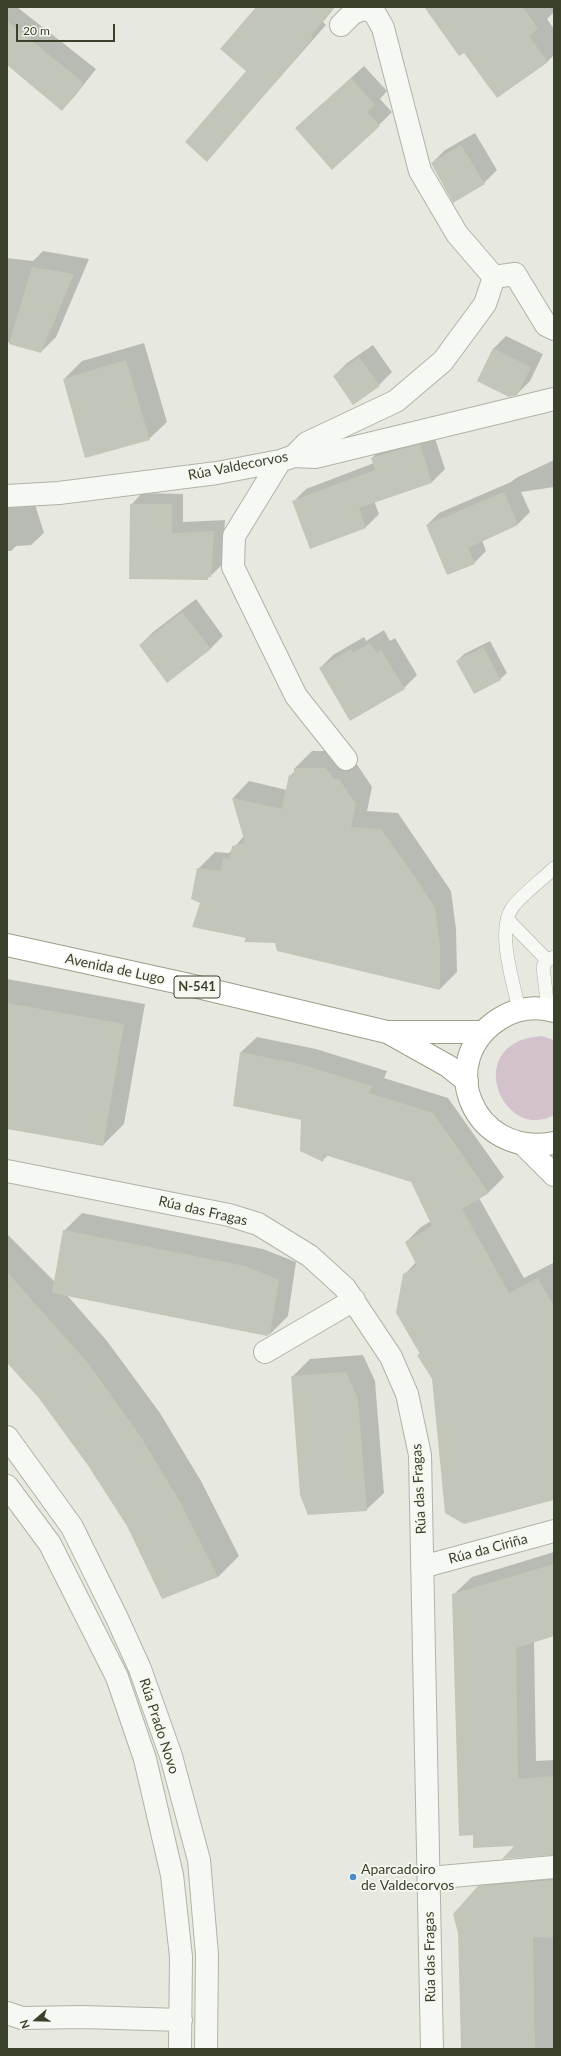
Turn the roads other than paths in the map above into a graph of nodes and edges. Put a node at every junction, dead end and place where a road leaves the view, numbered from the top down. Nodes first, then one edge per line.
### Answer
1 (342, 25) dead end
2 (494, 277) junction
3 (554, 329) edge
4 (554, 399) edge
5 (287, 459) junction
6 (7, 496) edge
7 (346, 759) dead end
8 (554, 868) edge
9 (507, 919) junction
10 (7, 945) edge
11 (551, 958) edge
12 (519, 1010) junction
13 (551, 1010) edge
14 (387, 1032) junction
15 (483, 1032) junction
16 (466, 1081) junction
17 (554, 1144) edge
18 (524, 1145) junction
19 (7, 1171) edge
20 (554, 1175) edge
21 (354, 1300) junction
22 (265, 1352) dead end
23 (7, 1437) edge
24 (7, 1486) edge
25 (554, 1531) edge
26 (422, 1567) junction
27 (554, 1867) edge
28 (429, 1878) junction
29 (7, 2013) edge
30 (181, 2020) junction
31 (180, 2049) edge
32 (206, 2049) edge
33 (432, 2049) edge

1 - 2 street
2 - 3 street
2 - 5 street, Rúa Valdecorvos
4 - 5 street
5 - 6 street, Rúa Valdecorvos
5 - 7 street
8 - 9 lane
9 - 11 lane
9 - 12 lane
10 - 14 main road, Avenida de Lugo / N-541
11 - 13 lane
12 - 13 main road
12 - 15 main road
14 - 15 main road, Avenida de Lugo / N-541
14 - 16 main road, Avenida de Lugo / N-541
15 - 16 main road
16 - 18 main road
17 - 18 main road
18 - 20 main road
19 - 21 street, Rúa das Fragas
21 - 22 street
21 - 26 street, Rúa das Fragas
23 - 32 street, Rúa Prado Novo
24 - 30 street, Rúa Prado Novo
25 - 26 street, Rúa da Ciriña
26 - 28 street, Rúa das Fragas
27 - 28 street
28 - 33 street, Rúa das Fragas
29 - 30 street
30 - 31 street, Rúa Prado Novo

